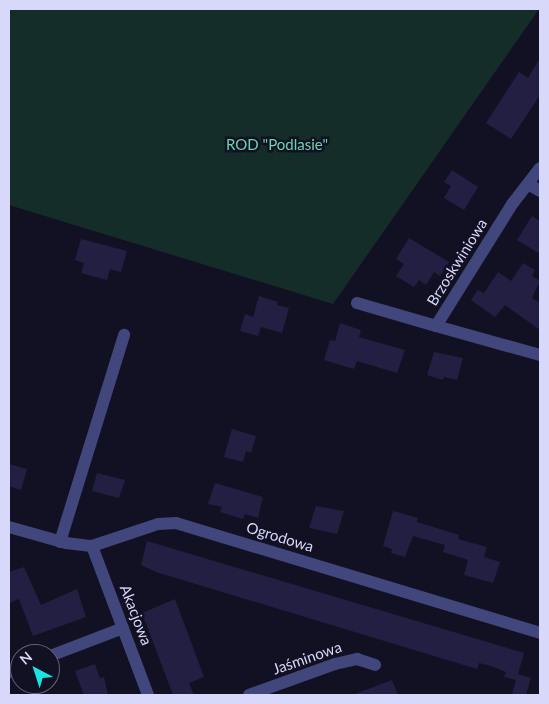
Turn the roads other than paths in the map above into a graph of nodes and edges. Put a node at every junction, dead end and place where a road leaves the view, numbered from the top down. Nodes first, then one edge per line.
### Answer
1 (540, 168) edge
2 (528, 184) junction
3 (540, 191) edge
4 (357, 303) dead end
5 (436, 326) junction
6 (124, 335) dead end
7 (540, 355) edge
8 (9, 527) edge
9 (60, 542) junction
10 (92, 546) junction
11 (123, 628) junction
12 (540, 633) edge
13 (60, 652) edge
14 (374, 665) dead end
15 (148, 695) edge
16 (249, 695) edge

1 - 2 street, Brzoskwiniowa
2 - 3 street
2 - 5 street, Brzoskwiniowa
4 - 5 street, Brzoskwiniowa
5 - 7 street
6 - 9 street
8 - 9 street, Ogrodowa
9 - 10 street, Ogrodowa
10 - 11 street, Akacjowa
10 - 12 street, Ogrodowa
11 - 13 street
11 - 15 street, Akacjowa
14 - 16 street, Jaśminowa

